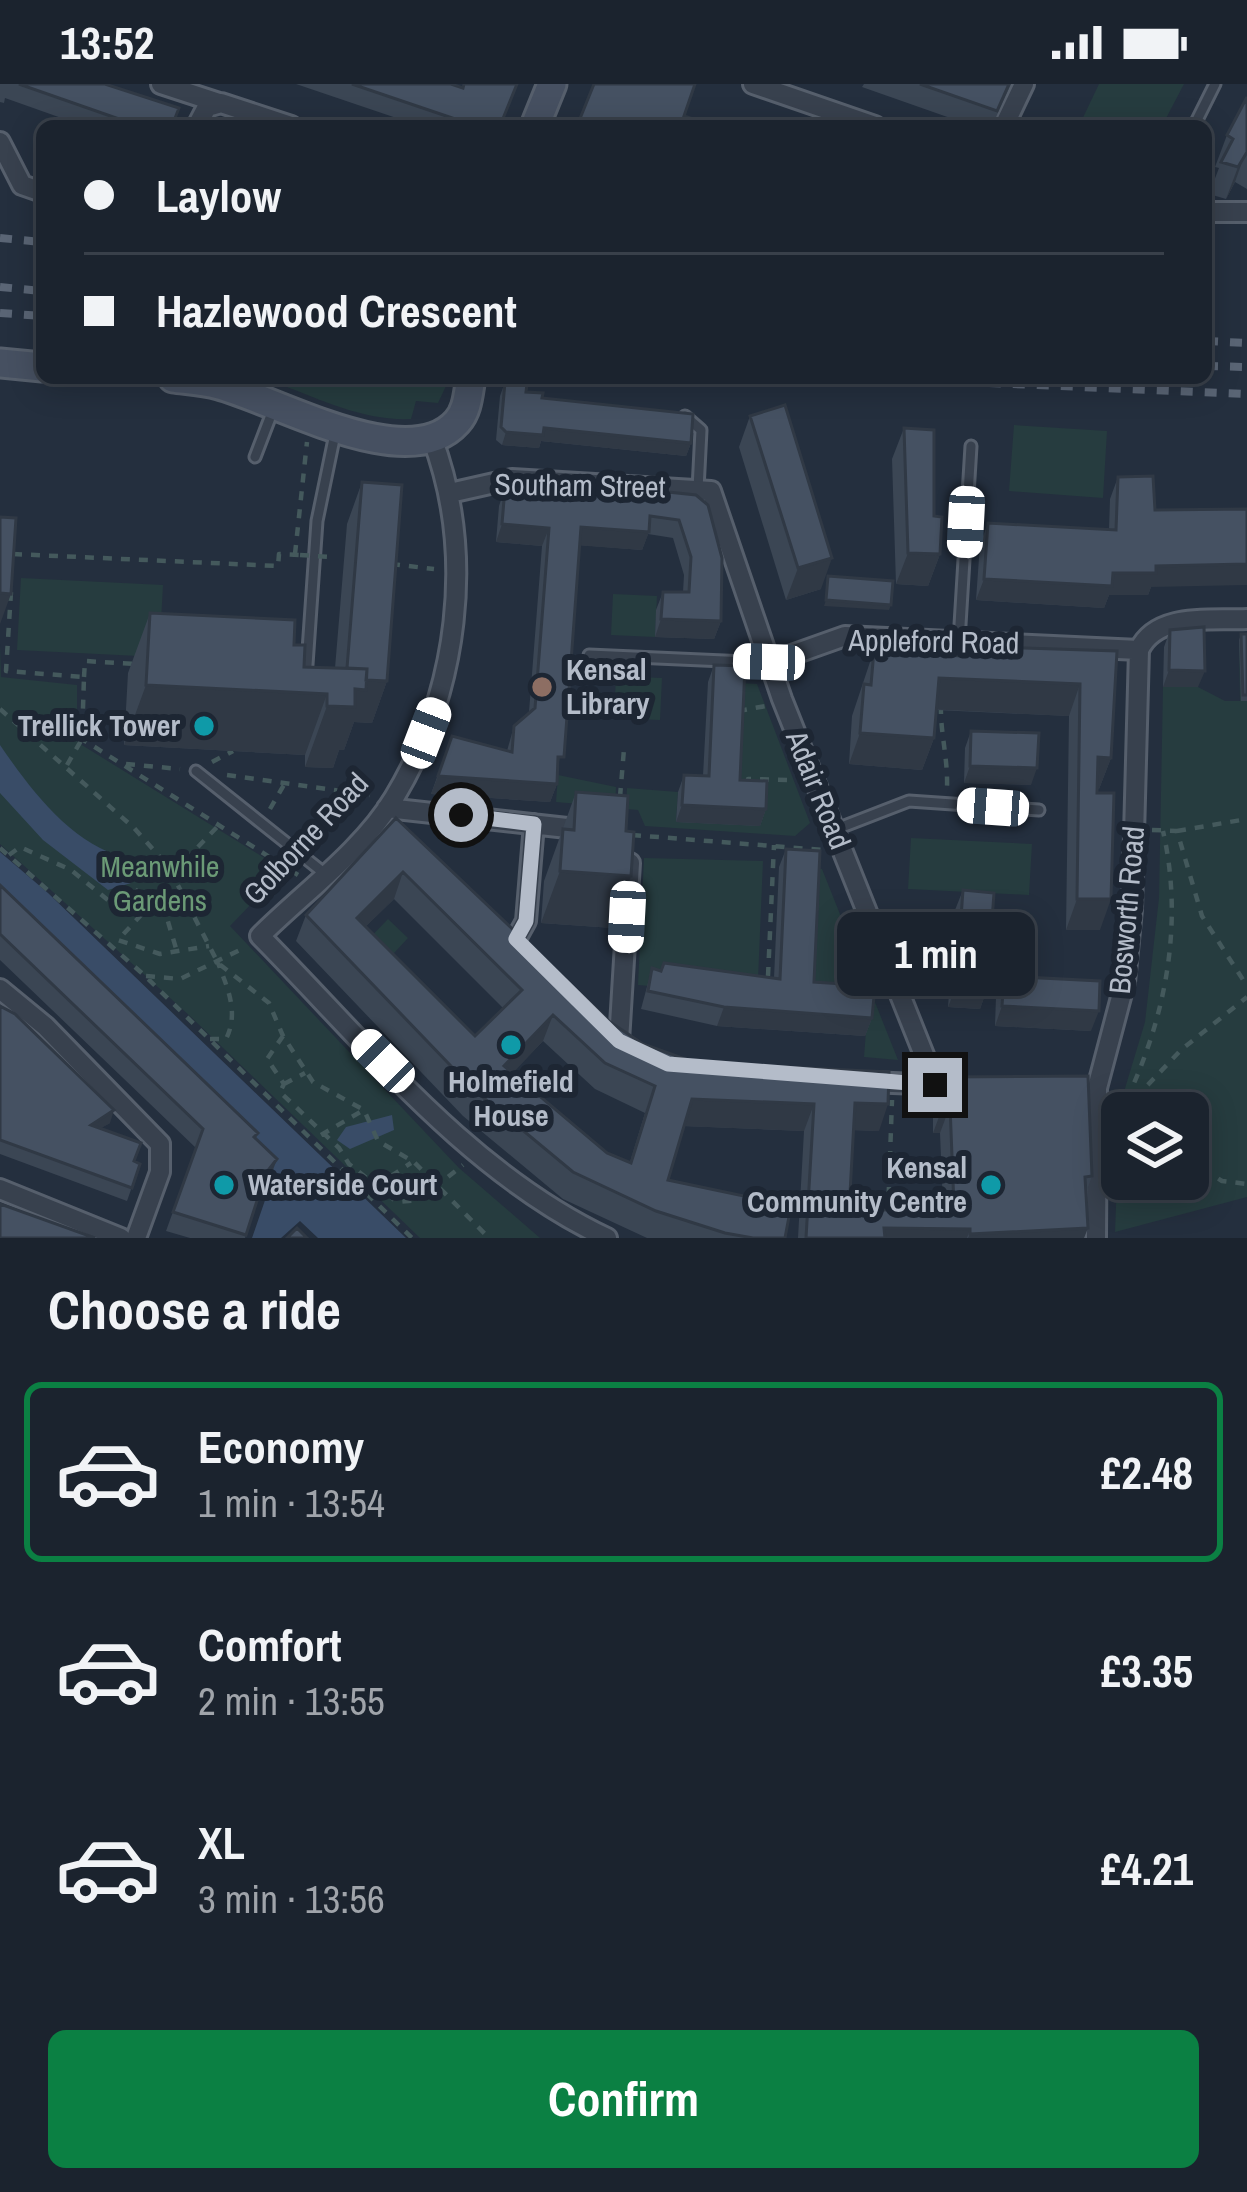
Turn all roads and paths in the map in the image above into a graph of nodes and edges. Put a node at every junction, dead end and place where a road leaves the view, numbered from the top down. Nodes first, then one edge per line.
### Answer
1 (160, 84) edge
2 (552, 84) edge
3 (754, 84) edge
4 (1024, 84) edge
5 (1215, 84) edge
6 (805, 92) edge
7 (214, 105) junction
8 (202, 120) edge
9 (269, 120) edge
10 (537, 120) edge
11 (863, 120) edge
12 (1007, 120) edge
13 (1197, 120) edge
14 (0, 142) edge
15 (36, 190) edge
16 (1212, 212) edge
17 (1247, 212) edge
18 (0, 364) edge
19 (36, 367) edge
20 (218, 384) edge
21 (470, 384) edge
22 (275, 405) junction
23 (665, 414) edge
24 (324, 424) junction
25 (432, 438) junction
26 (971, 446) dead end
27 (255, 457) dead end
28 (705, 490) junction
29 (450, 493) junction
30 (0, 546) edge
31 (298, 555) junction
32 (344, 558) dead end
33 (384, 563) edge
34 (457, 572) junction
35 (12, 575) edge
36 (1247, 619) edge
37 (959, 640) junction
38 (1139, 650) junction
39 (589, 655) dead end
40 (769, 662) junction
41 (149, 664) edge
42 (84, 677) junction
43 (306, 688) edge
44 (782, 699) junction
45 (941, 704) edge
46 (0, 709) edge
47 (738, 711) edge
48 (82, 739) junction
49 (169, 747) edge
50 (624, 749) dead end
51 (232, 751) edge
52 (123, 764) junction
53 (67, 767) junction
54 (168, 768) junction
55 (196, 771) junction
56 (815, 781) junction
57 (747, 798) edge
58 (390, 803) junction
59 (947, 804) junction
60 (424, 810) junction
61 (1039, 810) dead end
62 (1247, 819) edge
63 (534, 824) junction
64 (219, 825) junction
65 (1135, 829) junction
66 (834, 830) junction
67 (597, 831) edge
68 (1163, 831) junction
69 (1177, 832) junction
70 (625, 834) junction
71 (774, 845) junction
72 (0, 848) edge
73 (843, 852) junction
74 (9, 856) junction
75 (172, 874) junction
76 (318, 879) junction
77 (154, 901) junction
78 (500, 923) edge
79 (260, 936) junction
80 (209, 946) junction
81 (178, 955) junction
82 (218, 963) junction
83 (144, 975) junction
84 (768, 976) edge
85 (1247, 986) edge
86 (0, 989) edge
87 (1247, 998) edge
88 (604, 1026) edge
89 (283, 1036) junction
90 (210, 1039) junction
91 (305, 1073) junction
92 (846, 1080) edge
93 (284, 1084) junction
94 (893, 1084) junction
95 (935, 1085) junction
96 (958, 1085) edge
97 (1074, 1088) edge
98 (1097, 1088) junction
99 (364, 1109) junction
100 (321, 1135) junction
101 (476, 1154) junction
102 (414, 1162) junction
103 (1209, 1173) edge
104 (1247, 1184) edge
105 (376, 1186) junction
106 (435, 1187) junction
107 (0, 1189) edge
108 (888, 1216) edge
109 (484, 1234) dead end
110 (122, 1238) edge
111 (136, 1238) edge
112 (412, 1238) edge
113 (607, 1238) edge
114 (1096, 1238) edge

1 - 7 street
2 - 10 street
3 - 6 street
4 - 12 street
5 - 13 lane
6 - 11 street
7 - 8 street
7 - 9 street
14 - 15 street
16 - 17 street
18 - 19 street
20 - 22 street
21 - 25 street
22 - 24 street
22 - 27 lane
23 - 28 lane
24 - 25 street
24 - 31 path
24 - 43 lane
25 - 29 street, Golborne Road
26 - 37 lane
28 - 29 street, Southam Street
28 - 40 street, Adair Road
29 - 34 street, Golborne Road
30 - 31 path
31 - 32 path, bridge
33 - 34 path
34 - 58 street, Golborne Road
35 - 42 path
36 - 38 street
37 - 38 street, Appleford Road
37 - 40 street, Appleford Road
38 - 65 street, Bosworth Road
39 - 40 lane, Appleford Road
40 - 44 street, Adair Road
41 - 42 path
42 - 48 path
44 - 47 path
44 - 56 street, Adair Road
45 - 59 path
46 - 53 path
48 - 52 path
48 - 53 path
49 - 54 path
50 - 70 path
51 - 55 path
52 - 54 path
52 - 64 path
53 - 75 path
54 - 55 path
55 - 58 path
55 - 76 lane
56 - 57 path
56 - 66 street, Adair Road
58 - 60 street
58 - 60 street
58 - 76 street, Golborne Road
59 - 61 lane
59 - 66 lane
60 - 63 street
62 - 69 path
63 - 67 street
63 - 78 street
64 - 75 path
64 - 76 path
65 - 68 path
65 - 98 street, Bosworth Road
66 - 73 street, Adair Road
68 - 69 path
68 - 87 path
69 - 85 path
70 - 71 path
70 - 88 street
71 - 73 path
71 - 84 path
72 - 74 path
73 - 95 street, Adair Road
74 - 77 path
74 - 83 path
75 - 80 path
76 - 79 street, Golborne Road
77 - 81 path
77 - 81 path
79 - 82 path
79 - 101 street
80 - 81 path
80 - 82 path
82 - 83 path
82 - 89 path
82 - 90 path
83 - 90 path
86 - 111 street
89 - 91 path
89 - 93 path
90 - 112 path
91 - 93 path
91 - 99 path
92 - 94 street
93 - 100 path
94 - 95 street
94 - 108 path
95 - 96 street
97 - 98 street
98 - 114 street, Bosworth Road
99 - 100 path
99 - 102 path
100 - 105 path
101 - 106 path
101 - 113 street
102 - 105 path
102 - 106 path
103 - 104 path
105 - 106 path
106 - 109 path
107 - 110 street

